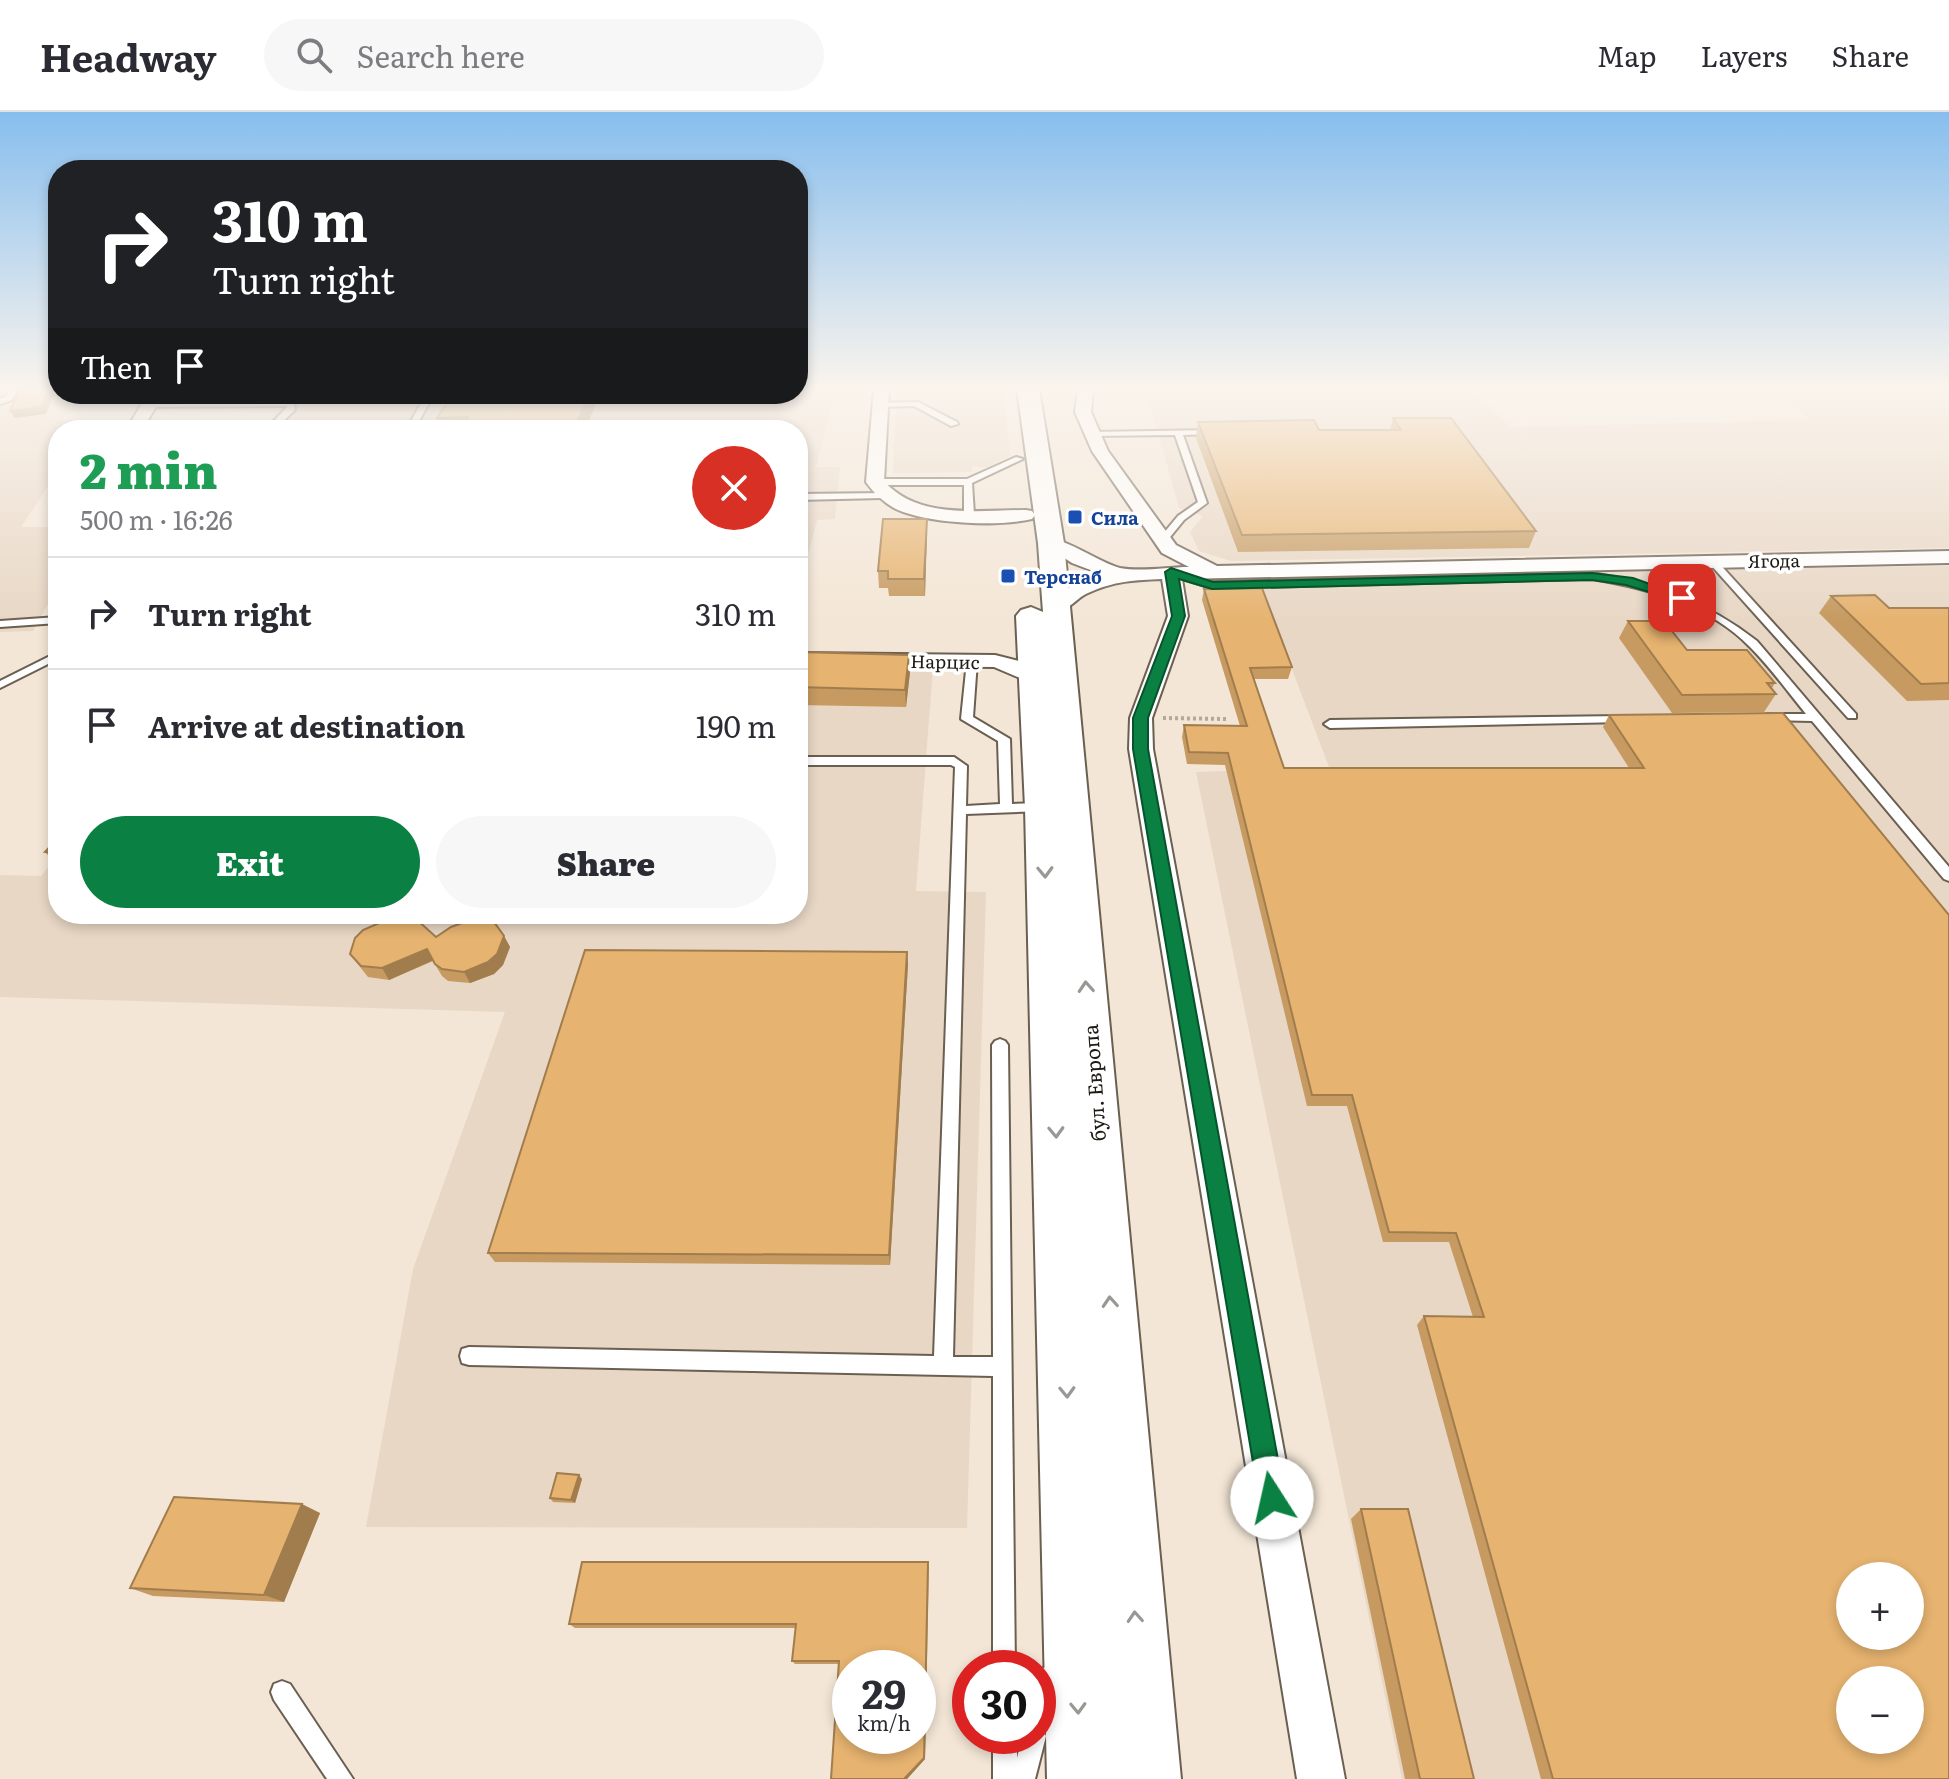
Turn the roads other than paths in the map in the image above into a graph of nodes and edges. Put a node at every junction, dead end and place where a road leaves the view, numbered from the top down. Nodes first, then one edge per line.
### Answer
1 (879, 467) edge
2 (1002, 467) edge
3 (1021, 467) edge
4 (1034, 467) edge
5 (1109, 467) edge
6 (1190, 467) edge
7 (968, 482) junction
8 (879, 488) junction
9 (808, 496) edge
10 (969, 515) junction
11 (1039, 529) junction
12 (1949, 557) edge
13 (1161, 559) junction
14 (1713, 562) junction
15 (1119, 574) junction
16 (1057, 606) junction
17 (48, 621) edge
18 (0, 624) edge
19 (808, 659) edge
20 (48, 660) edge
21 (972, 661) junction
22 (1020, 662) junction
23 (0, 685) edge
24 (1852, 716) dead end
25 (1815, 717) junction
26 (1753, 718) edge
27 (1643, 720) edge
28 (1330, 724) dead end
29 (808, 761) edge
30 (1024, 808) junction
31 (960, 810) junction
32 (1949, 876) edge
33 (1000, 1045) dead end
34 (469, 1356) dead end
35 (943, 1365) junction
36 (1002, 1367) junction
37 (1074, 1579) junction
38 (1004, 1650) edge
39 (1056, 1650) edge
40 (282, 1692) dead end
41 (1005, 1754) edge
42 (1029, 1754) edge
43 (341, 1779) edge
44 (1005, 1779) edge
45 (1023, 1779) edge
46 (1081, 1779) edge
47 (1147, 1779) edge
48 (1321, 1779) edge

1 - 8 street
2 - 7 lane
3 - 11 main road, бул. Европа
4 - 11 main road, бул. Европа
5 - 13 street
6 - 13 lane
7 - 8 lane
7 - 10 lane
8 - 9 lane
8 - 10 street
10 - 11 street
11 - 15 street
11 - 16 main road, бул. Европа
11 - 22 main road, бул. Европа
12 - 14 street, Ягода
13 - 14 street, Ягода
13 - 15 street, Ягода
13 - 25 lane
13 - 48 street
14 - 24 lane
15 - 16 street
47 -> 16 main road, бул. Европа
17 - 18 lane
19 - 21 street, Нарцис
20 - 23 lane
21 - 22 street, Нарцис
21 - 30 lane
22 - 30 main road, бул. Европа
25 - 26 lane
25 - 32 lane
27 - 28 lane
29 - 31 lane
30 - 31 lane
30 -> 37 main road, бул. Европа
31 - 35 lane
33 - 36 lane
34 - 35 lane
35 - 36 lane
36 - 38 lane
37 - 39 lane
37 -> 46 main road, бул. Европа
40 - 43 lane
41 - 44 lane
42 - 45 lane

